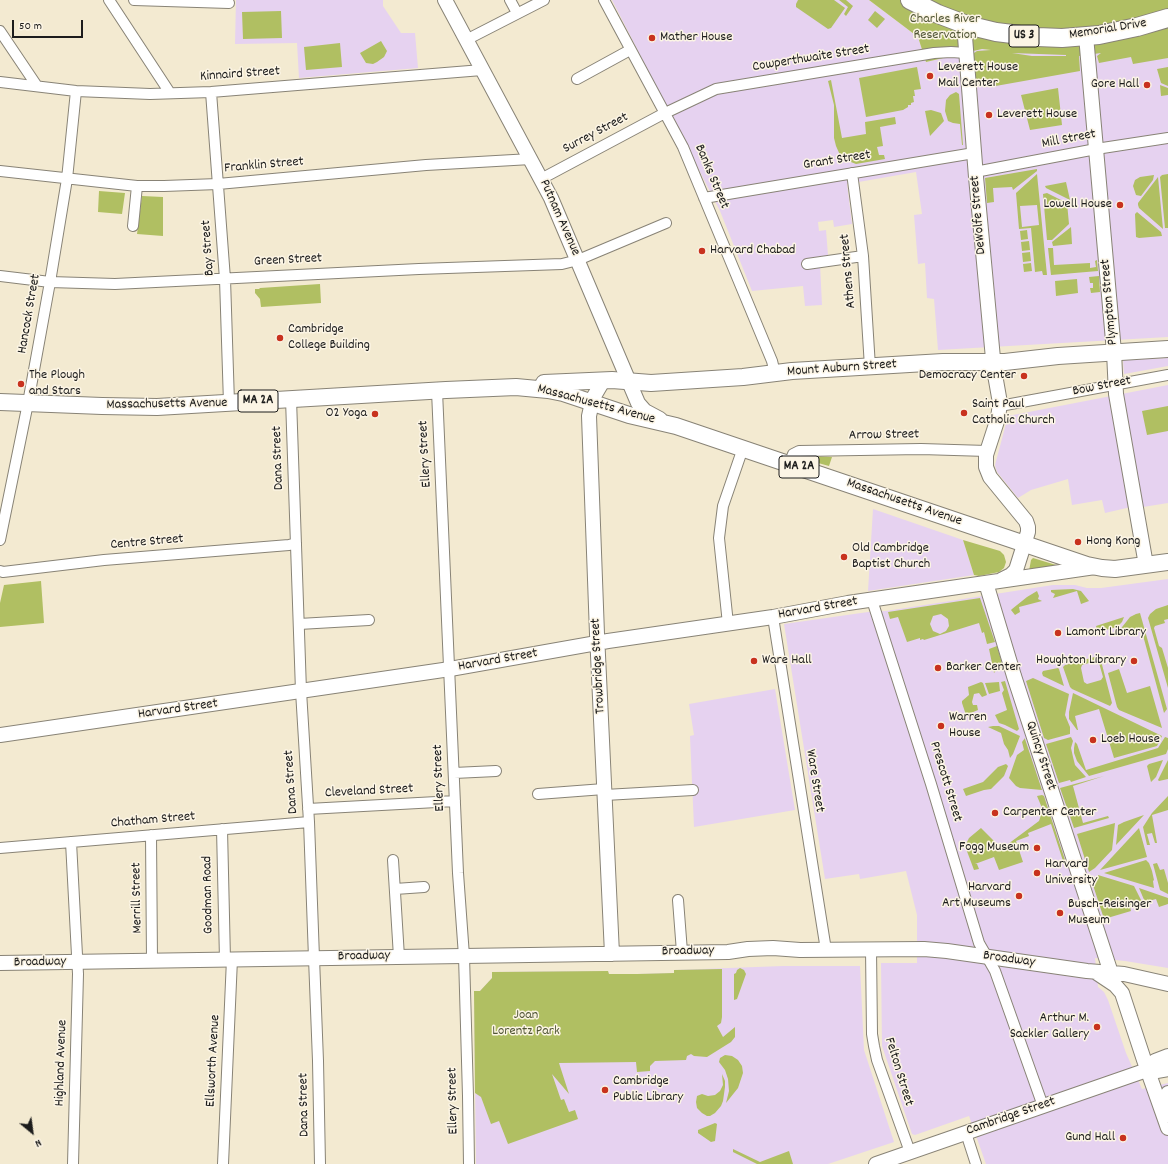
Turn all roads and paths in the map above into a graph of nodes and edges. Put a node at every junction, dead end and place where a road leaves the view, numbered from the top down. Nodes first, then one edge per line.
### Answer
1 (109, 0) edge
2 (134, 0) edge
3 (445, 0) edge
4 (510, 0) edge
5 (544, 0) edge
6 (604, 0) edge
7 (910, 0) edge
8 (229, 3) dead end
9 (517, 13) junction
10 (1168, 18) edge
11 (964, 24) junction
12 (0, 31) edge
13 (1086, 36) junction
14 (466, 40) junction
15 (630, 50) junction
16 (966, 53) junction
17 (482, 70) junction
18 (577, 79) dead end
19 (0, 82) edge
20 (38, 86) junction
21 (76, 91) junction
22 (211, 92) junction
23 (170, 93) junction
24 (665, 113) junction
25 (1168, 138) edge
26 (1096, 149) junction
27 (974, 153) junction
28 (531, 159) junction
29 (0, 171) edge
30 (975, 172) junction
31 (852, 173) junction
32 (67, 179) junction
33 (541, 179) junction
34 (218, 184) junction
35 (137, 186) junction
36 (704, 198) junction
37 (666, 223) dead end
38 (133, 226) dead end
39 (863, 256) junction
40 (578, 260) junction
41 (807, 264) dead end
42 (0, 276) edge
43 (225, 279) junction
44 (50, 282) junction
45 (1168, 349) edge
46 (1114, 352) junction
47 (994, 362) junction
48 (870, 367) junction
49 (775, 373) junction
50 (1168, 374) edge
51 (603, 381) junction
52 (628, 382) junction
53 (1115, 385) junction
54 (516, 387) junction
55 (437, 391) junction
56 (291, 399) junction
57 (0, 402) edge
58 (28, 403) junction
59 (229, 403) junction
60 (591, 403) junction
61 (1000, 406) junction
62 (676, 426) junction
63 (743, 448) junction
64 (987, 451) junction
65 (788, 464) junction
66 (0, 540) edge
67 (296, 543) junction
68 (1024, 543) junction
69 (1168, 562) edge
70 (1146, 565) junction
71 (1096, 567) junction
72 (0, 571) edge
73 (990, 583) junction
74 (872, 600) junction
75 (773, 617) junction
76 (369, 620) dead end
77 (298, 624) junction
78 (728, 624) junction
79 (597, 644) junction
80 (450, 669) junction
81 (301, 692) junction
82 (0, 735) edge
83 (496, 771) dead end
84 (454, 774) junction
85 (693, 790) dead end
86 (604, 792) junction
87 (538, 794) dead end
88 (455, 801) junction
89 (308, 809) junction
90 (309, 822) junction
91 (222, 829) junction
92 (151, 835) junction
93 (71, 842) junction
94 (0, 848) edge
95 (393, 860) dead end
96 (424, 887) dead end
97 (395, 889) junction
98 (678, 900) dead end
99 (871, 949) junction
100 (826, 950) junction
101 (682, 952) junction
102 (612, 954) junction
103 (464, 956) junction
104 (399, 957) junction
105 (987, 957) junction
106 (314, 958) junction
107 (228, 960) junction
108 (152, 961) junction
109 (78, 962) junction
110 (0, 963) edge
111 (1096, 972) junction
112 (1111, 973) junction
113 (1168, 984) edge
114 (1168, 1056) edge
115 (1168, 1069) edge
116 (1147, 1070) junction
117 (1168, 1093) edge
118 (1043, 1106) junction
119 (1168, 1128) edge
120 (966, 1133) junction
121 (910, 1152) junction
122 (73, 1164) edge
123 (223, 1164) edge
124 (320, 1164) edge
125 (469, 1164) edge
126 (876, 1164) edge
127 (976, 1164) edge

1 - 23 street
2 - 8 street
3 - 14 main road, Putnam Avenue
4 - 9 street
5 - 9 street
6 - 15 street, Banks Street
7 - 11 highway, Memorial Drive / US 3
9 - 14 street
10 - 13 highway, Memorial Drive / US 3
11 - 13 highway, Memorial Drive / US 3
11 - 16 main road, DeWolfe Street
12 - 20 street
13 - 26 main road, Plympton Street
14 - 17 main road, Putnam Avenue
15 - 18 street
15 - 24 street, Banks Street
16 - 24 street, Cowperthwaite Street
16 - 27 main road, DeWolfe Street
17 - 22 street, Kinnaird Street
17 - 28 main road, Putnam Avenue
19 - 20 street, Kinnaird Street
20 - 21 street, Kinnaird Street
21 - 23 street, Kinnaird Street
21 - 32 street, Hancock Street
22 - 23 street, Kinnaird Street
22 - 34 street, Bay Street
24 - 33 street, Surrey Street
24 - 36 street, Banks Street
25 - 26 street, Mill Street
26 - 30 street, Mill Street
26 - 46 main road, Plympton Street
27 - 30 main road, DeWolfe Street
27 - 31 street, Grant Street
28 - 33 main road, Putnam Avenue
28 - 34 street, Franklin Street
29 - 32 street, Franklin Street
30 - 47 main road, DeWolfe Street
31 - 36 street, Grant Street
31 - 39 street, Athens Street
32 - 35 street, Franklin Street
32 - 44 street, Hancock Street
33 - 40 main road, Putnam Avenue
34 - 35 street, Franklin Street
34 - 43 street, Bay Street
35 - 38 street
36 - 49 street, Banks Street
37 - 40 street, Green Street
39 - 41 street
39 - 48 street, Athens Street
40 - 43 street, Green Street
40 - 52 main road, Putnam Avenue
42 - 44 street, Green Street
43 - 44 street, Green Street
43 - 59 street, Bay Street
44 - 58 street, Hancock Street
45 - 46 main road, Mount Auburn Street / MA 2A
46 - 47 main road, Mount Auburn Street / MA 2A
46 - 53 main road, Plympton Street
47 - 48 main road, Mount Auburn Street / MA 2A
47 - 61 main road, DeWolfe Street
48 - 49 main road, Mount Auburn Street / MA 2A
49 - 52 main road, Mount Auburn Street / MA 2A
50 - 53 street, Bow Street
51 - 52 main road, Mount Auburn Street / MA 2A
51 - 54 main road, Mount Auburn Street / MA 2A
51 - 60 main road, Trowbridge Street
52 - 62 main road, Putnam Avenue
53 - 61 street, Bow Street
53 - 70 main road, Plympton Street
54 - 55 main road, Massachusetts Avenue / MA 2A
54 - 60 main road, Massachusetts Avenue / MA 2A
55 - 56 main road, Massachusetts Avenue / MA 2A
55 - 80 street, Ellery Street
56 - 59 main road, Massachusetts Avenue / MA 2A
56 - 67 street, Dana Street
57 - 58 main road, Massachusetts Avenue / MA 2A
58 - 59 main road, Massachusetts Avenue / MA 2A
58 - 66 street, Hancock Street
60 - 62 main road, Massachusetts Avenue / MA 2A
60 - 79 main road, Trowbridge Street
61 - 64 main road
62 - 63 main road, Massachusetts Avenue / MA 2A
63 - 65 main road, Massachusetts Avenue / MA 2A
63 - 78 street
64 - 65 street, Arrow Street
64 - 68 main road
65 - 68 main road, Massachusetts Avenue / MA 2A
67 - 72 street, Centre Street
67 - 77 street, Dana Street
68 - 71 main road, Massachusetts Avenue / MA 2A
68 - 73 main road, Harvard Street
69 - 70 main road, Massachusetts Avenue / MA 2A
70 - 71 main road, Massachusetts Avenue / MA 2A
71 - 73 main road, Harvard Street
73 - 74 main road, Harvard Street
73 - 112 main road, Quincy Street
74 - 75 main road, Harvard Street
74 - 105 street, Prescott Street
75 - 78 main road, Harvard Street
75 - 100 street, Ware Street
76 - 77 street
77 - 81 street, Dana Street
78 - 79 main road, Harvard Street
79 - 80 main road, Harvard Street
79 - 86 main road, Trowbridge Street
80 - 81 main road, Harvard Street
80 - 84 street, Ellery Street
81 - 82 main road, Harvard Street
81 - 89 street, Dana Street
83 - 84 street
84 - 88 street, Ellery Street
85 - 86 street
86 - 87 street
86 - 102 main road, Trowbridge Street
88 - 89 street, Cleveland Street
88 - 103 street, Ellery Street
89 - 90 street, Dana Street
90 - 91 street, Chatham Street
90 - 106 street, Dana Street
91 - 92 street, Chatham Street
91 - 107 street, Goodman Road
92 - 93 street, Chatham Street
92 - 108 street, Merrill Street
93 - 94 street, Chatham Street
93 - 109 street, Highland Avenue
95 - 97 street
96 - 97 street
97 - 104 street
98 - 101 street
99 - 100 main road, Broadway
99 - 105 main road, Broadway
99 - 121 street, Felton Street
100 - 101 main road, Broadway
101 - 102 main road, Broadway
102 - 103 main road, Broadway
103 - 104 main road, Broadway
103 - 125 street, Ellery Street
104 - 106 main road, Broadway
105 - 111 main road, Broadway
105 - 118 street, Prescott Street
106 - 107 main road, Broadway
106 - 124 street, Dana Street
107 - 108 main road, Broadway
107 - 123 street, Ellsworth Avenue
108 - 109 main road, Broadway
109 - 110 main road, Broadway
109 - 122 street, Highland Avenue
111 - 112 main road, Broadway
111 - 116 main road
112 - 113 main road, Broadway
114 - 116 main road, Cambridge Street
115 - 116 main road, Cambridge Street
116 - 118 main road, Cambridge Street
116 - 119 main road
117 - 119 main road
118 - 120 main road, Cambridge Street
120 - 121 main road, Cambridge Street
120 - 127 street
121 - 126 main road, Cambridge Street

